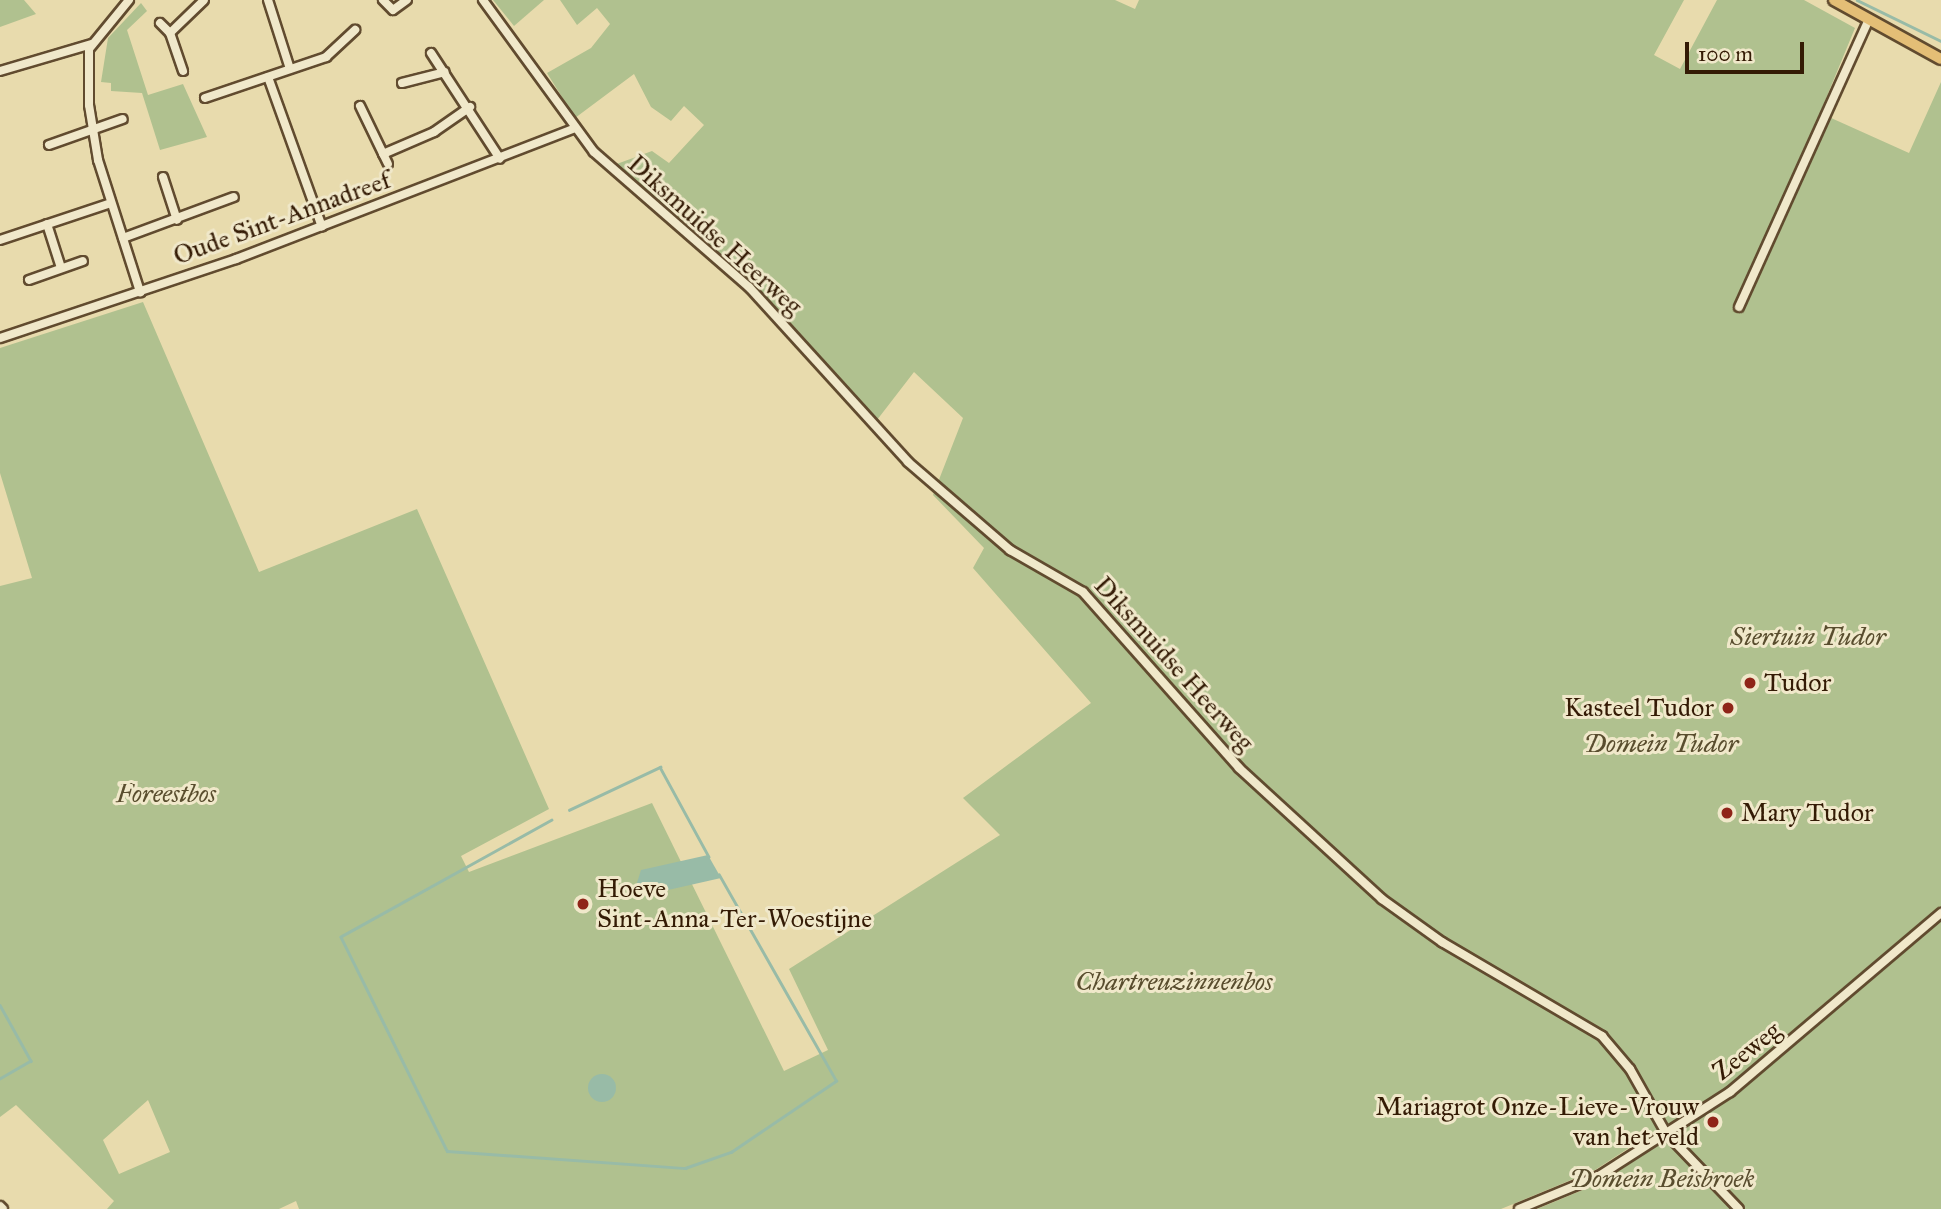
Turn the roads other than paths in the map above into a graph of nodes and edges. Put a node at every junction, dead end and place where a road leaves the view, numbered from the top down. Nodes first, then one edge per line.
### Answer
1 (129, 0) edge
2 (204, 0) edge
3 (268, 0) edge
4 (383, 0) edge
5 (407, 0) edge
6 (483, 0) edge
7 (1834, 0) edge
8 (1869, 19) junction
9 (160, 23) dead end
10 (355, 30) dead end
11 (170, 33) junction
12 (92, 44) junction
13 (431, 53) dead end
14 (1941, 59) edge
15 (290, 69) junction
16 (0, 71) edge
17 (183, 71) dead end
18 (444, 72) junction
19 (268, 77) junction
20 (402, 83) dead end
21 (205, 98) dead end
22 (360, 106) dead end
23 (470, 107) junction
24 (123, 119) dead end
25 (92, 128) junction
26 (575, 128) junction
27 (49, 145) dead end
28 (383, 154) junction
29 (500, 159) junction
30 (388, 164) dead end
31 (163, 177) dead end
32 (234, 197) dead end
33 (111, 203) junction
34 (177, 220) junction
35 (47, 224) junction
36 (322, 228) junction
37 (123, 238) junction
38 (0, 240) edge
39 (83, 261) dead end
40 (61, 268) junction
41 (29, 280) dead end
42 (141, 292) junction
43 (1739, 307) dead end
44 (0, 338) edge
45 (1941, 913) edge
46 (1666, 1133) junction
47 (1519, 1209) edge
48 (1739, 1209) edge

1 - 12 street
2 - 11 street
3 - 15 street
4 - 5 street
6 - 26 street, Diksmuidse Heerweg
7 - 8 main road
8 - 14 main road
8 - 43 street
9 - 11 street
10 - 15 street
11 - 17 street
12 - 16 street
12 - 25 street
13 - 18 street
15 - 19 street
18 - 20 street
18 - 23 street
19 - 21 street
19 - 36 street
22 - 28 street
23 - 28 street
23 - 29 street
24 - 25 street
25 - 27 street
25 - 33 street
26 - 29 street, Oude Sint-Annadreef
26 - 46 street, Diksmuidse Heerweg
28 - 30 street
29 - 36 street, Oude Sint-Annadreef
31 - 34 street
32 - 34 street
33 - 35 street
33 - 37 street
34 - 37 street
35 - 38 street
35 - 40 street
36 - 42 street, Oude Sint-Annadreef
37 - 42 street
39 - 40 street
40 - 41 street
42 - 44 street, Oude Sint-Annadreef
45 - 46 street, Zeeweg
46 - 47 street, Zeeweg
46 - 48 street, Diksmuidse Heerweg

